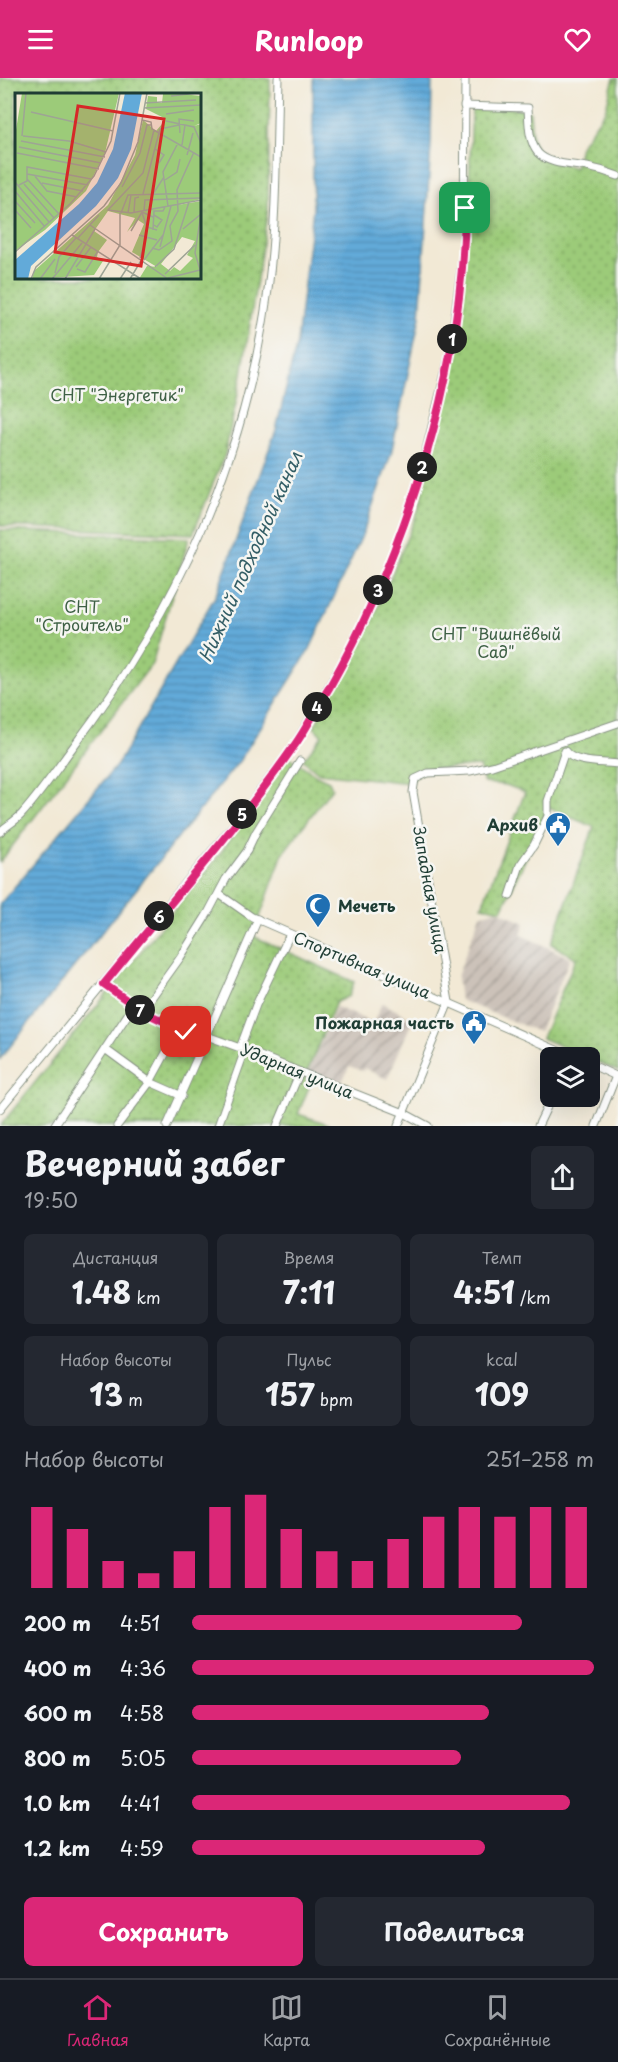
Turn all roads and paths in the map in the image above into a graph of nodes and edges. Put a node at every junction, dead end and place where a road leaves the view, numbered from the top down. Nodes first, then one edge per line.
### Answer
1 (278, 78) edge
2 (465, 78) edge
3 (464, 106) junction
4 (618, 176) edge
5 (618, 723) edge
6 (564, 742) junction
7 (565, 751) junction
8 (300, 761) dead end
9 (618, 764) edge
10 (0, 832) edge
11 (219, 894) junction
12 (510, 896) dead end
13 (258, 919) junction
14 (290, 934) junction
15 (104, 984) junction
16 (449, 1002) junction
17 (134, 1005) junction
18 (142, 1011) junction
19 (183, 1030) junction
20 (207, 1036) junction
21 (550, 1047) edge
22 (105, 1049) junction
23 (243, 1049) junction
24 (600, 1069) edge
25 (300, 1072) junction
26 (617, 1077) edge
27 (150, 1082) junction
28 (182, 1096) junction
29 (547, 1107) dead end
30 (0, 1109) edge
31 (404, 1113) junction
32 (54, 1126) edge
33 (117, 1126) edge
34 (167, 1126) edge
35 (218, 1126) edge
36 (277, 1126) edge
37 (398, 1126) edge
38 (428, 1126) edge
39 (538, 1126) edge
40 (596, 1126) edge

1 - 10 street
2 - 3 street
3 - 4 street
3 - 15 street
5 - 6 street
6 - 7 street
6 - 16 street, Западная улица
7 - 9 street
7 - 12 street
8 - 11 street
11 - 13 street, Спортивная улица
11 - 18 street
13 - 14 street, Спортивная улица
13 - 20 street
14 - 16 street, Спортивная улица
14 - 23 street
15 - 17 street, Ударная улица
15 - 30 street
16 - 21 street, Спортивная улица
16 - 31 street
17 - 18 street, Ударная улица
17 - 22 street
18 - 19 street, Ударная улица
19 - 20 street, Ударная улица
19 - 27 street
20 - 23 street, Ударная улица
20 - 28 street
22 - 27 street
22 - 32 street
23 - 25 street, Ударная улица
23 - 35 street
24 - 26 street
25 - 31 street, Ударная улица
25 - 36 street
26 - 40 street
27 - 28 street
27 - 33 street
28 - 34 street
29 - 39 street
31 - 37 street
31 - 38 street, Ударная улица

